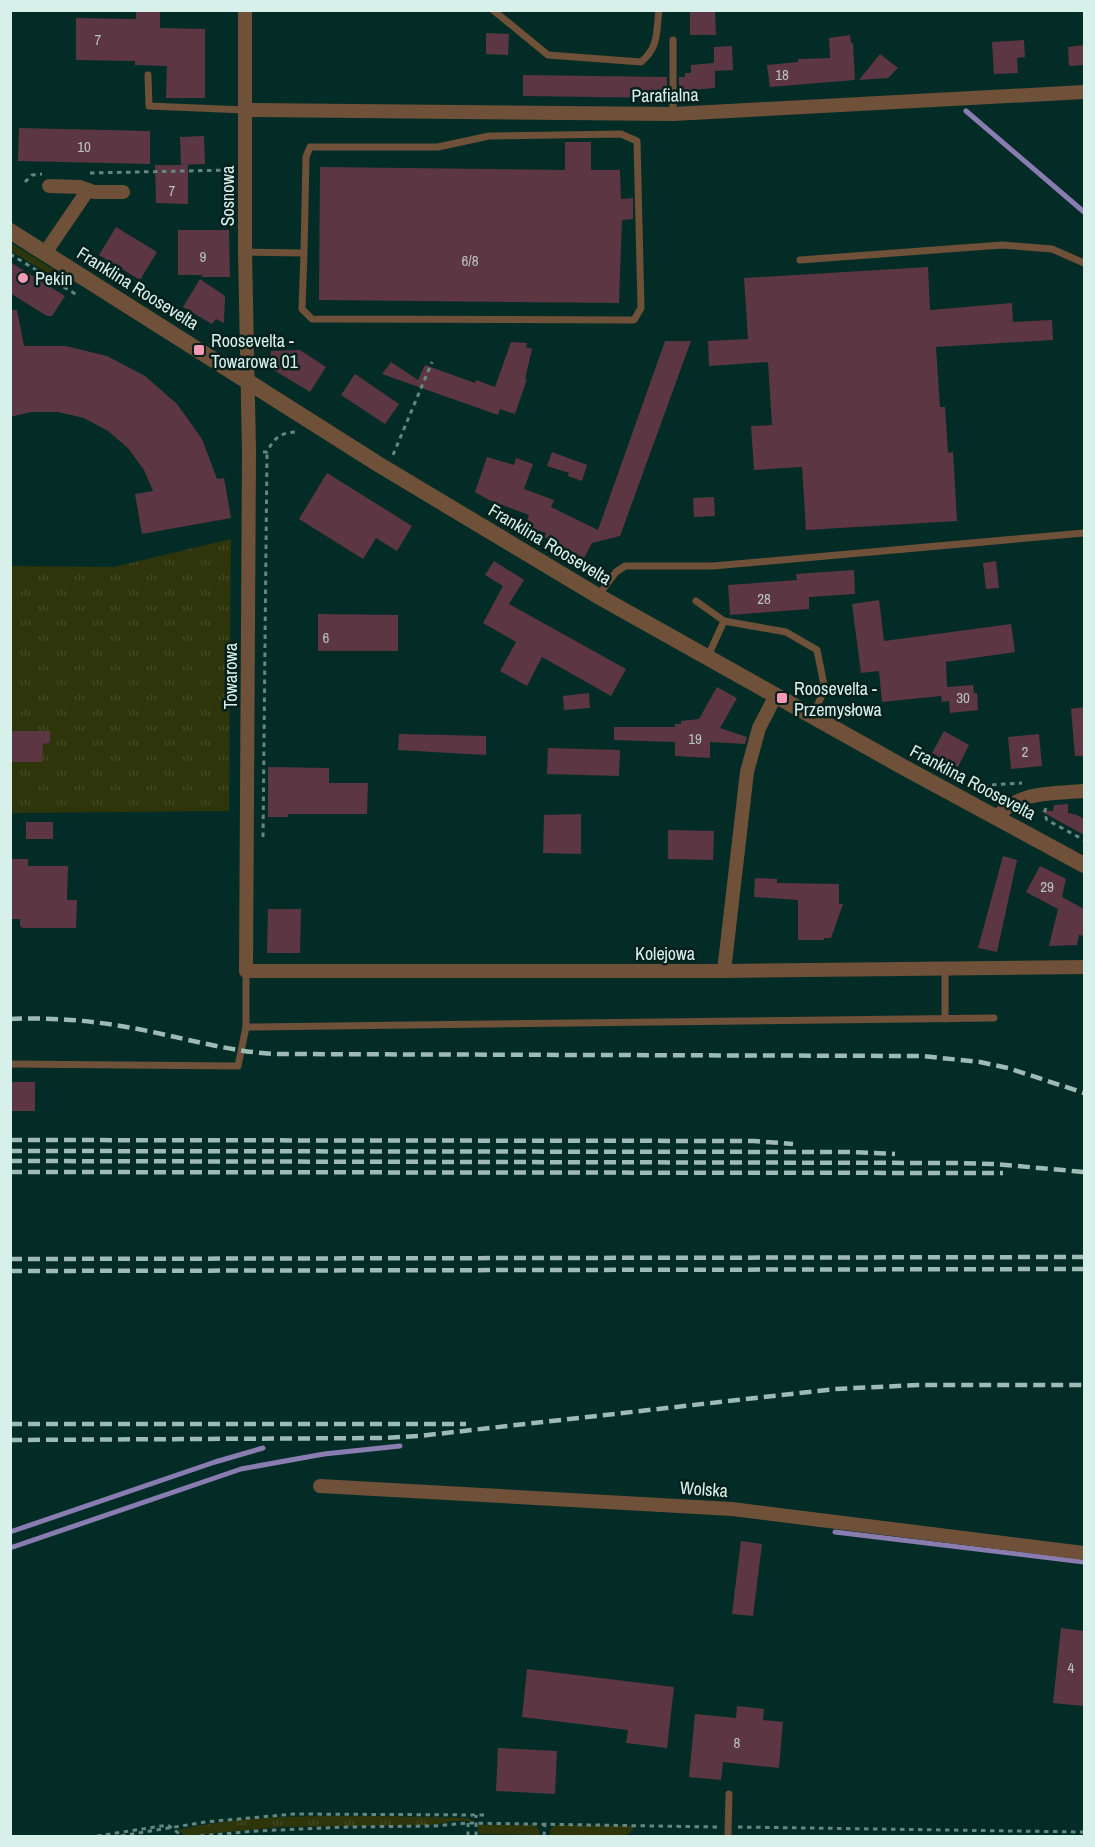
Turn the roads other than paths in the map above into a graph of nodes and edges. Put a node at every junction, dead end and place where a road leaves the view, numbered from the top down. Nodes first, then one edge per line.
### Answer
1 (245, 10) edge
2 (493, 10) edge
3 (659, 10) edge
4 (673, 40) dead end
5 (148, 75) dead end
6 (1084, 93) edge
7 (245, 110) junction
8 (673, 114) junction
9 (49, 180) road end
10 (87, 190) junction
11 (123, 192) dead end
12 (10, 231) edge
13 (245, 252) junction
14 (45, 253) junction
15 (304, 253) junction
16 (800, 260) dead end
17 (1084, 263) edge
18 (248, 381) junction
19 (1084, 533) edge
20 (598, 596) junction
21 (696, 601) dead end
22 (724, 621) junction
23 (708, 656) junction
24 (776, 694) junction
25 (812, 715) junction
26 (1084, 791) edge
27 (997, 817) junction
28 (1084, 865) edge
29 (1084, 967) edge
30 (945, 969) junction
31 (724, 970) junction
32 (246, 971) junction
33 (994, 1018) dead end
34 (945, 1019) junction
35 (246, 1027) junction
36 (10, 1064) edge
37 (320, 1486) dead end
38 (1084, 1553) edge
39 (729, 1794) dead end
40 (728, 1836) edge

1 - 7 street, Sosnowa
2 - 3 lane
4 - 8 lane
5 - 7 lane
6 - 8 street, Parafialna
7 - 8 street, Parafialna
7 - 13 street, Sosnowa
9 - 10 street
10 - 11 street
10 - 14 street
12 - 14 street, Franklina Roosevelta
13 - 15 lane
13 - 18 street, Sosnowa
14 - 18 street, Franklina Roosevelta
15 - 15 lane
16 - 17 lane
18 - 20 street, Franklina Roosevelta
18 - 32 street, Towarowa
19 - 20 lane
20 - 23 street, Franklina Roosevelta
21 - 22 lane
22 - 23 lane
22 - 25 lane
23 - 24 street, Franklina Roosevelta
24 - 25 street, Franklina Roosevelta
24 - 31 street
25 - 27 street, Franklina Roosevelta
26 - 27 street
27 - 28 street, Franklina Roosevelta
29 - 30 street, Kolejowa
30 - 31 street, Kolejowa
30 - 34 lane
31 - 32 street, Kolejowa
32 - 35 lane
33 - 34 lane
34 - 35 lane
35 - 36 lane
37 - 38 street, Wolska
39 - 40 lane

